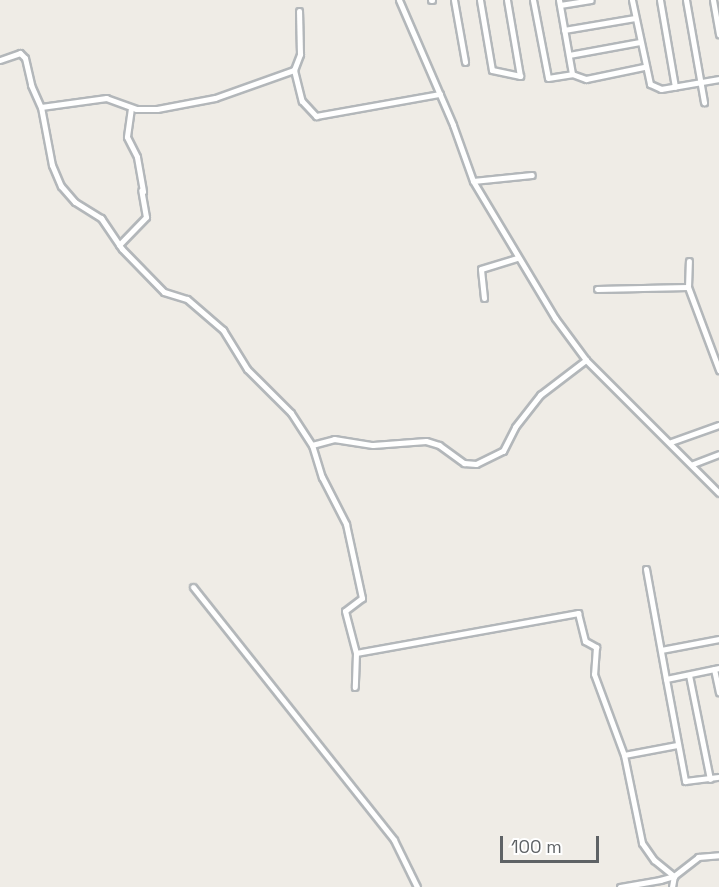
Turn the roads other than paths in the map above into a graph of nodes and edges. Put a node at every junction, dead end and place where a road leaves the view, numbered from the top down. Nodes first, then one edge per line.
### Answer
1 (399, 0) edge
2 (454, 0) edge
3 (480, 0) edge
4 (507, 0) edge
5 (533, 0) edge
6 (591, 0) edge
7 (632, 0) edge
8 (660, 0) edge
9 (686, 0) edge
10 (713, 0) edge
11 (559, 3) edge
12 (299, 11) dead end
13 (635, 18) junction
14 (564, 30) junction
15 (719, 34) edge
16 (640, 42) junction
17 (568, 56) junction
18 (0, 60) edge
19 (465, 62) dead end
20 (644, 67) junction
21 (294, 70) junction
22 (572, 74) junction
23 (719, 79) edge
24 (701, 82) junction
25 (675, 87) junction
26 (440, 94) junction
27 (705, 102) dead end
28 (41, 107) junction
29 (131, 108) junction
30 (532, 175) dead end
31 (473, 182) junction
32 (119, 245) junction
33 (517, 258) junction
34 (688, 261) dead end
35 (688, 287) junction
36 (597, 289) dead end
37 (484, 298) dead end
38 (586, 360) junction
39 (719, 370) edge
40 (719, 425) edge
41 (671, 442) junction
42 (312, 445) junction
43 (719, 454) edge
44 (693, 464) junction
45 (719, 493) edge
46 (646, 569) dead end
47 (193, 587) dead end
48 (719, 639) edge
49 (661, 650) junction
50 (356, 653) junction
51 (717, 668) edge
52 (689, 675) junction
53 (666, 679) junction
54 (356, 687) dead end
55 (719, 692) edge
56 (677, 745) junction
57 (624, 755) junction
58 (719, 777) edge
59 (710, 779) junction
60 (719, 855) edge
61 (674, 876) junction
62 (417, 887) edge
63 (620, 887) edge
64 (672, 887) edge

1 - 26 street
2 - 19 street
3 - 4 street
5 - 22 street
6 - 11 street
7 - 13 street
8 - 25 street
9 - 24 street
10 - 15 street
11 - 14 street
12 - 21 street
13 - 14 street
13 - 16 street
14 - 17 street
16 - 17 street
16 - 20 street
17 - 22 street
18 - 28 street
20 - 22 street
20 - 25 street
21 - 26 street
21 - 29 street
23 - 24 street
24 - 25 street
24 - 27 street
26 - 31 street
28 - 29 street
28 - 32 street
29 - 32 street
30 - 31 street
31 - 33 street
32 - 42 street
33 - 37 street
33 - 38 street
34 - 35 street
35 - 36 street
35 - 39 street
38 - 41 street
38 - 42 street
40 - 41 street
41 - 44 street
42 - 50 street
43 - 44 street
44 - 45 street
46 - 49 street
47 - 62 street
48 - 49 street
49 - 53 street
50 - 54 street
50 - 57 street
51 - 52 street
51 - 55 street
52 - 53 street
52 - 59 street
53 - 56 street
56 - 57 street
56 - 59 street
57 - 61 street
58 - 59 street
60 - 61 street
61 - 63 street
61 - 64 street

